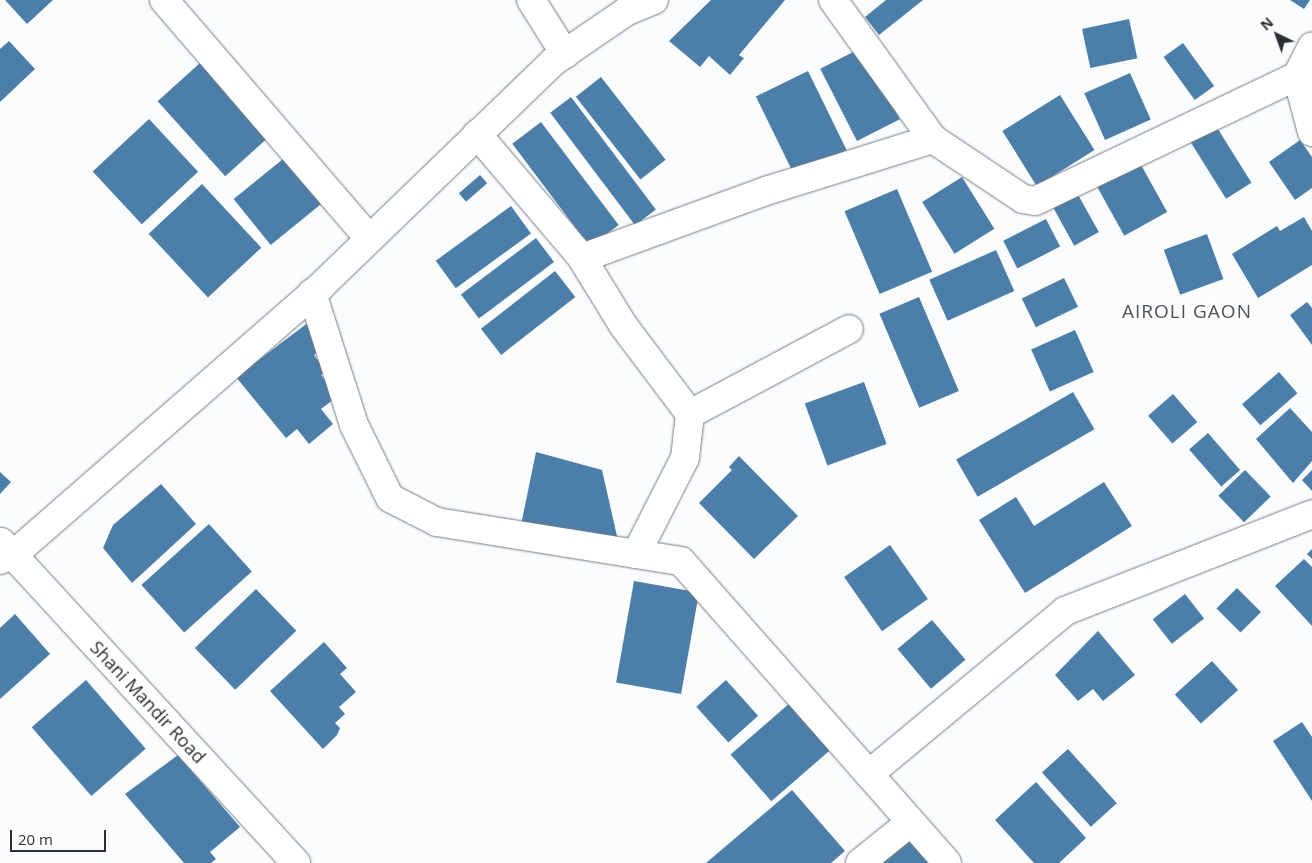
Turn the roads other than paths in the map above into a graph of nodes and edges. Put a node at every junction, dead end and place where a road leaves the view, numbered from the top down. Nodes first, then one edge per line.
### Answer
1 (164, 0) edge
2 (531, 0) edge
3 (654, 0) edge
4 (833, 0) edge
5 (1312, 47) edge
6 (565, 54) junction
7 (1297, 76) junction
8 (1312, 132) edge
9 (477, 134) junction
10 (933, 139) junction
11 (369, 238) junction
12 (582, 258) junction
13 (312, 293) junction
14 (850, 329) dead end
15 (690, 414) junction
16 (1312, 514) edge
17 (4, 552) edge
18 (636, 554) junction
19 (868, 774) junction
20 (911, 822) junction
21 (281, 858) edge
22 (860, 863) edge
23 (947, 863) edge

1 - 11 street
2 - 6 street
3 - 6 street
4 - 10 street
5 - 7 street
6 - 9 street
7 - 8 street
7 - 10 street
9 - 11 street
9 - 12 street
10 - 12 street
11 - 13 street
12 - 15 street
13 - 17 street
13 - 18 street
14 - 15 street
15 - 18 street
16 - 19 street
17 - 21 street, Shani Mandir Road
18 - 19 street
19 - 20 street
20 - 22 street
20 - 23 street

